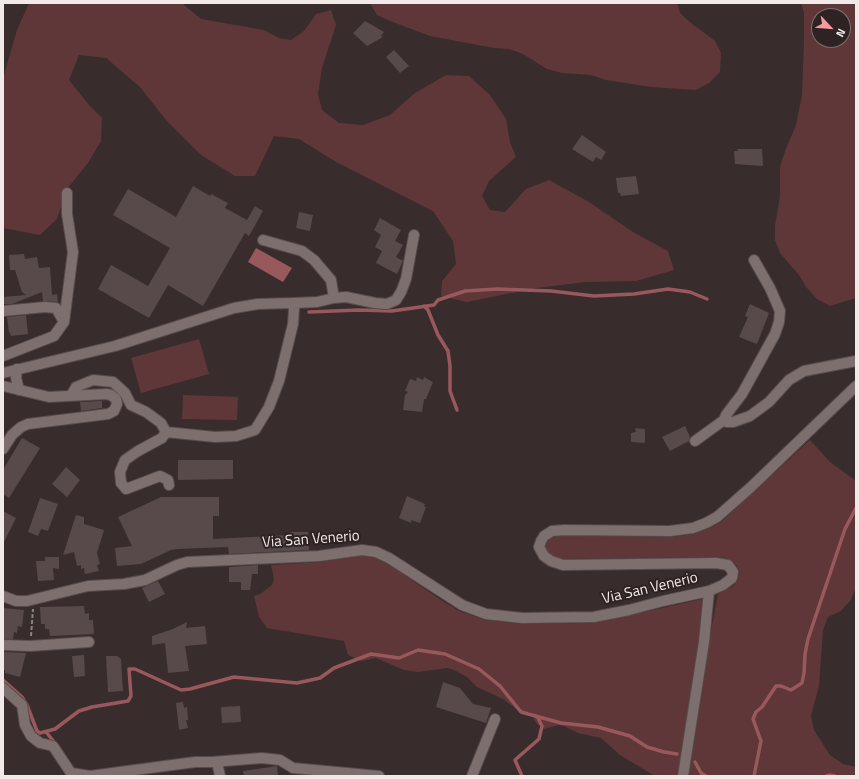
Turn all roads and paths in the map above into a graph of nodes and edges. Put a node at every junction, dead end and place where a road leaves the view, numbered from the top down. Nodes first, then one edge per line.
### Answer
1 (67, 193) dead end
2 (414, 235) dead end
3 (263, 240) dead end
4 (754, 260) dead end
5 (334, 298) junction
6 (293, 303) junction
7 (3, 311) edge
8 (64, 322) junction
9 (3, 356) edge
10 (856, 361) edge
11 (17, 369) junction
12 (3, 373) edge
13 (3, 386) edge
14 (856, 386) edge
15 (18, 390) junction
16 (71, 396) junction
17 (724, 420) junction
18 (166, 432) junction
19 (695, 441) dead end
20 (3, 449) edge
21 (168, 485) dead end
22 (709, 591) junction
23 (3, 596) edge
24 (34, 600) junction
25 (89, 642) dead end
26 (3, 645) edge
27 (30, 646) junction
28 (3, 688) edge
29 (495, 719) dead end
30 (217, 762) junction
31 (220, 776) edge
32 (379, 776) edge
33 (472, 776) edge
34 (683, 776) edge

1 - 8 street
2 - 5 street
3 - 5 street
4 - 17 street
5 - 6 street
6 - 11 street
6 - 18 street
7 - 8 street
8 - 9 street
10 - 17 street
11 - 12 street
11 - 15 street
13 - 15 street
14 - 22 street, Via San Venerio
15 - 16 street
16 - 18 street
16 - 20 street
17 - 19 street
18 - 21 street
22 - 24 street, Via San Venerio
22 - 34 street
23 - 24 street, Via San Venerio
24 - 27 path
25 - 27 street
26 - 27 street
28 - 30 street
29 - 33 street
30 - 31 street
30 - 32 street

